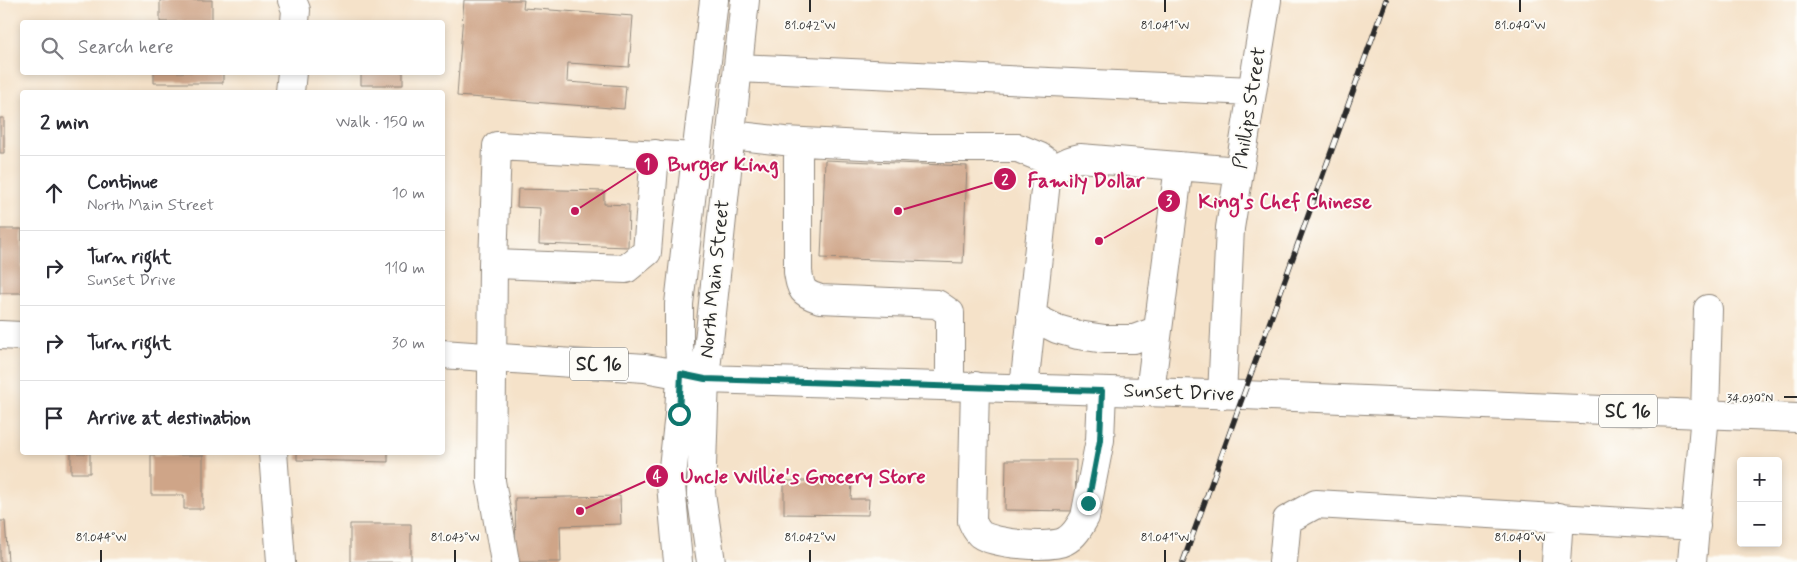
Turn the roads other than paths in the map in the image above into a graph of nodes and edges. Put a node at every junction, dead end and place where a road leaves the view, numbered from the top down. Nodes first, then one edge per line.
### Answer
1 (292, 0) edge
2 (714, 0) edge
3 (745, 0) edge
4 (1267, 0) edge
5 (295, 20) edge
6 (738, 68) junction
7 (292, 75) edge
8 (290, 90) edge
9 (1252, 91) junction
10 (731, 135) junction
11 (798, 142) junction
12 (655, 154) junction
13 (696, 157) junction
14 (1179, 166) junction
15 (1056, 168) junction
16 (1239, 171) junction
17 (495, 180) junction
18 (493, 264) junction
19 (626, 269) junction
20 (1708, 309) dead end
21 (1031, 316) junction
22 (1158, 330) junction
23 (0, 335) edge
24 (20, 336) edge
25 (445, 354) edge
26 (492, 356) junction
27 (693, 376) junction
28 (963, 386) junction
29 (1024, 388) junction
30 (1102, 391) junction
31 (1150, 392) junction
32 (1222, 395) junction
33 (1705, 414) junction
34 (1797, 418) edge
35 (273, 455) edge
36 (1559, 517) junction
37 (1696, 526) junction
38 (282, 562) edge
39 (505, 562) edge
40 (678, 562) edge
41 (711, 562) edge
42 (1282, 562) edge
43 (1556, 562) edge
44 (1692, 562) edge

1 - 5 main road
2 - 13 main road, North Main Street
3 - 6 main road, North Main Street
4 - 9 main road, Phillips Street
6 - 9 main road
6 - 10 main road, North Main Street
7 - 8 main road
9 - 16 main road, Phillips Street
10 - 11 main road
10 - 27 main road, North Main Street
11 - 15 main road
11 - 28 main road
12 - 13 main road
12 - 17 main road
12 - 19 main road
13 - 27 main road, North Main Street
14 - 15 main road
14 - 16 main road
14 - 22 main road
15 - 21 main road
16 - 32 main road, Phillips Street
17 - 18 main road
17 - 19 main road
18 - 19 main road
18 - 26 main road
20 - 33 main road
21 - 22 main road
21 - 29 main road
22 - 31 main road
23 - 24 main road
25 - 26 main road, Sunset Drive / SC 16
26 - 27 main road, Sunset Drive / SC 16
26 - 39 main road
27 - 28 main road, Sunset Drive / SC 16
27 - 40 main road, North Main Street
27 - 41 main road
28 - 29 main road, Sunset Drive / SC 16
28 - 30 main road
29 - 30 main road, Sunset Drive / SC 16
30 - 31 main road, Sunset Drive / SC 16
31 - 32 main road, Sunset Drive / SC 16
32 - 33 main road, Sunset Drive / SC 16
33 - 34 main road, Sunset Drive / SC 16
33 - 37 main road
35 - 38 main road
36 - 37 main road
36 - 42 main road
36 - 43 main road
37 - 44 main road

